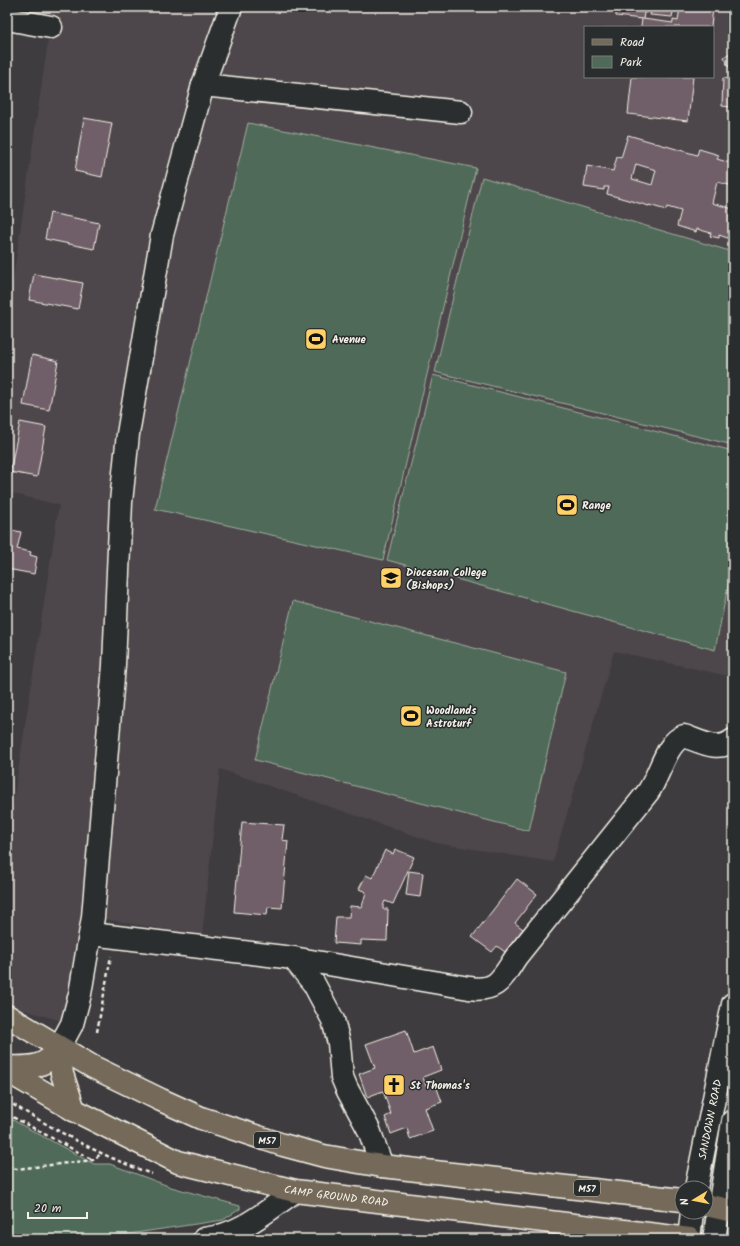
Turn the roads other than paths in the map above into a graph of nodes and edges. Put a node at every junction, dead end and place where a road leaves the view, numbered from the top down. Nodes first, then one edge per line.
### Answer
1 (231, 7) edge
2 (7, 19) edge
3 (51, 27) dead end
4 (203, 85) junction
5 (461, 112) dead end
6 (733, 740) edge
7 (90, 934) junction
8 (293, 958) junction
9 (733, 1004) edge
10 (7, 1016) edge
11 (59, 1048) junction
12 (7, 1067) edge
13 (7, 1071) edge
14 (74, 1110) junction
15 (733, 1122) edge
16 (382, 1166) junction
17 (698, 1180) edge
18 (295, 1191) junction
19 (674, 1199) edge
20 (719, 1208) edge
21 (691, 1220) edge
22 (589, 1233) edge
23 (210, 1239) edge
24 (690, 1239) edge
25 (714, 1239) edge

1 - 4 street
2 - 3 street
4 - 5 street
4 - 7 street
6 - 8 street
7 - 8 street
7 - 11 street
8 - 16 street
9 - 17 street, SANDOWN ROAD
10 - 11 main road, M57
11 - 12 main road
11 - 14 main road
11 - 16 main road, M57
13 - 14 main road, CAMP GROUND ROAD
14 - 18 main road, CAMP GROUND ROAD
15 - 20 street
16 - 19 main road, M57
18 - 22 main road, CAMP GROUND ROAD
18 - 23 street
20 - 25 street
21 - 24 street
22 - 24 main road, CAMP GROUND ROAD

